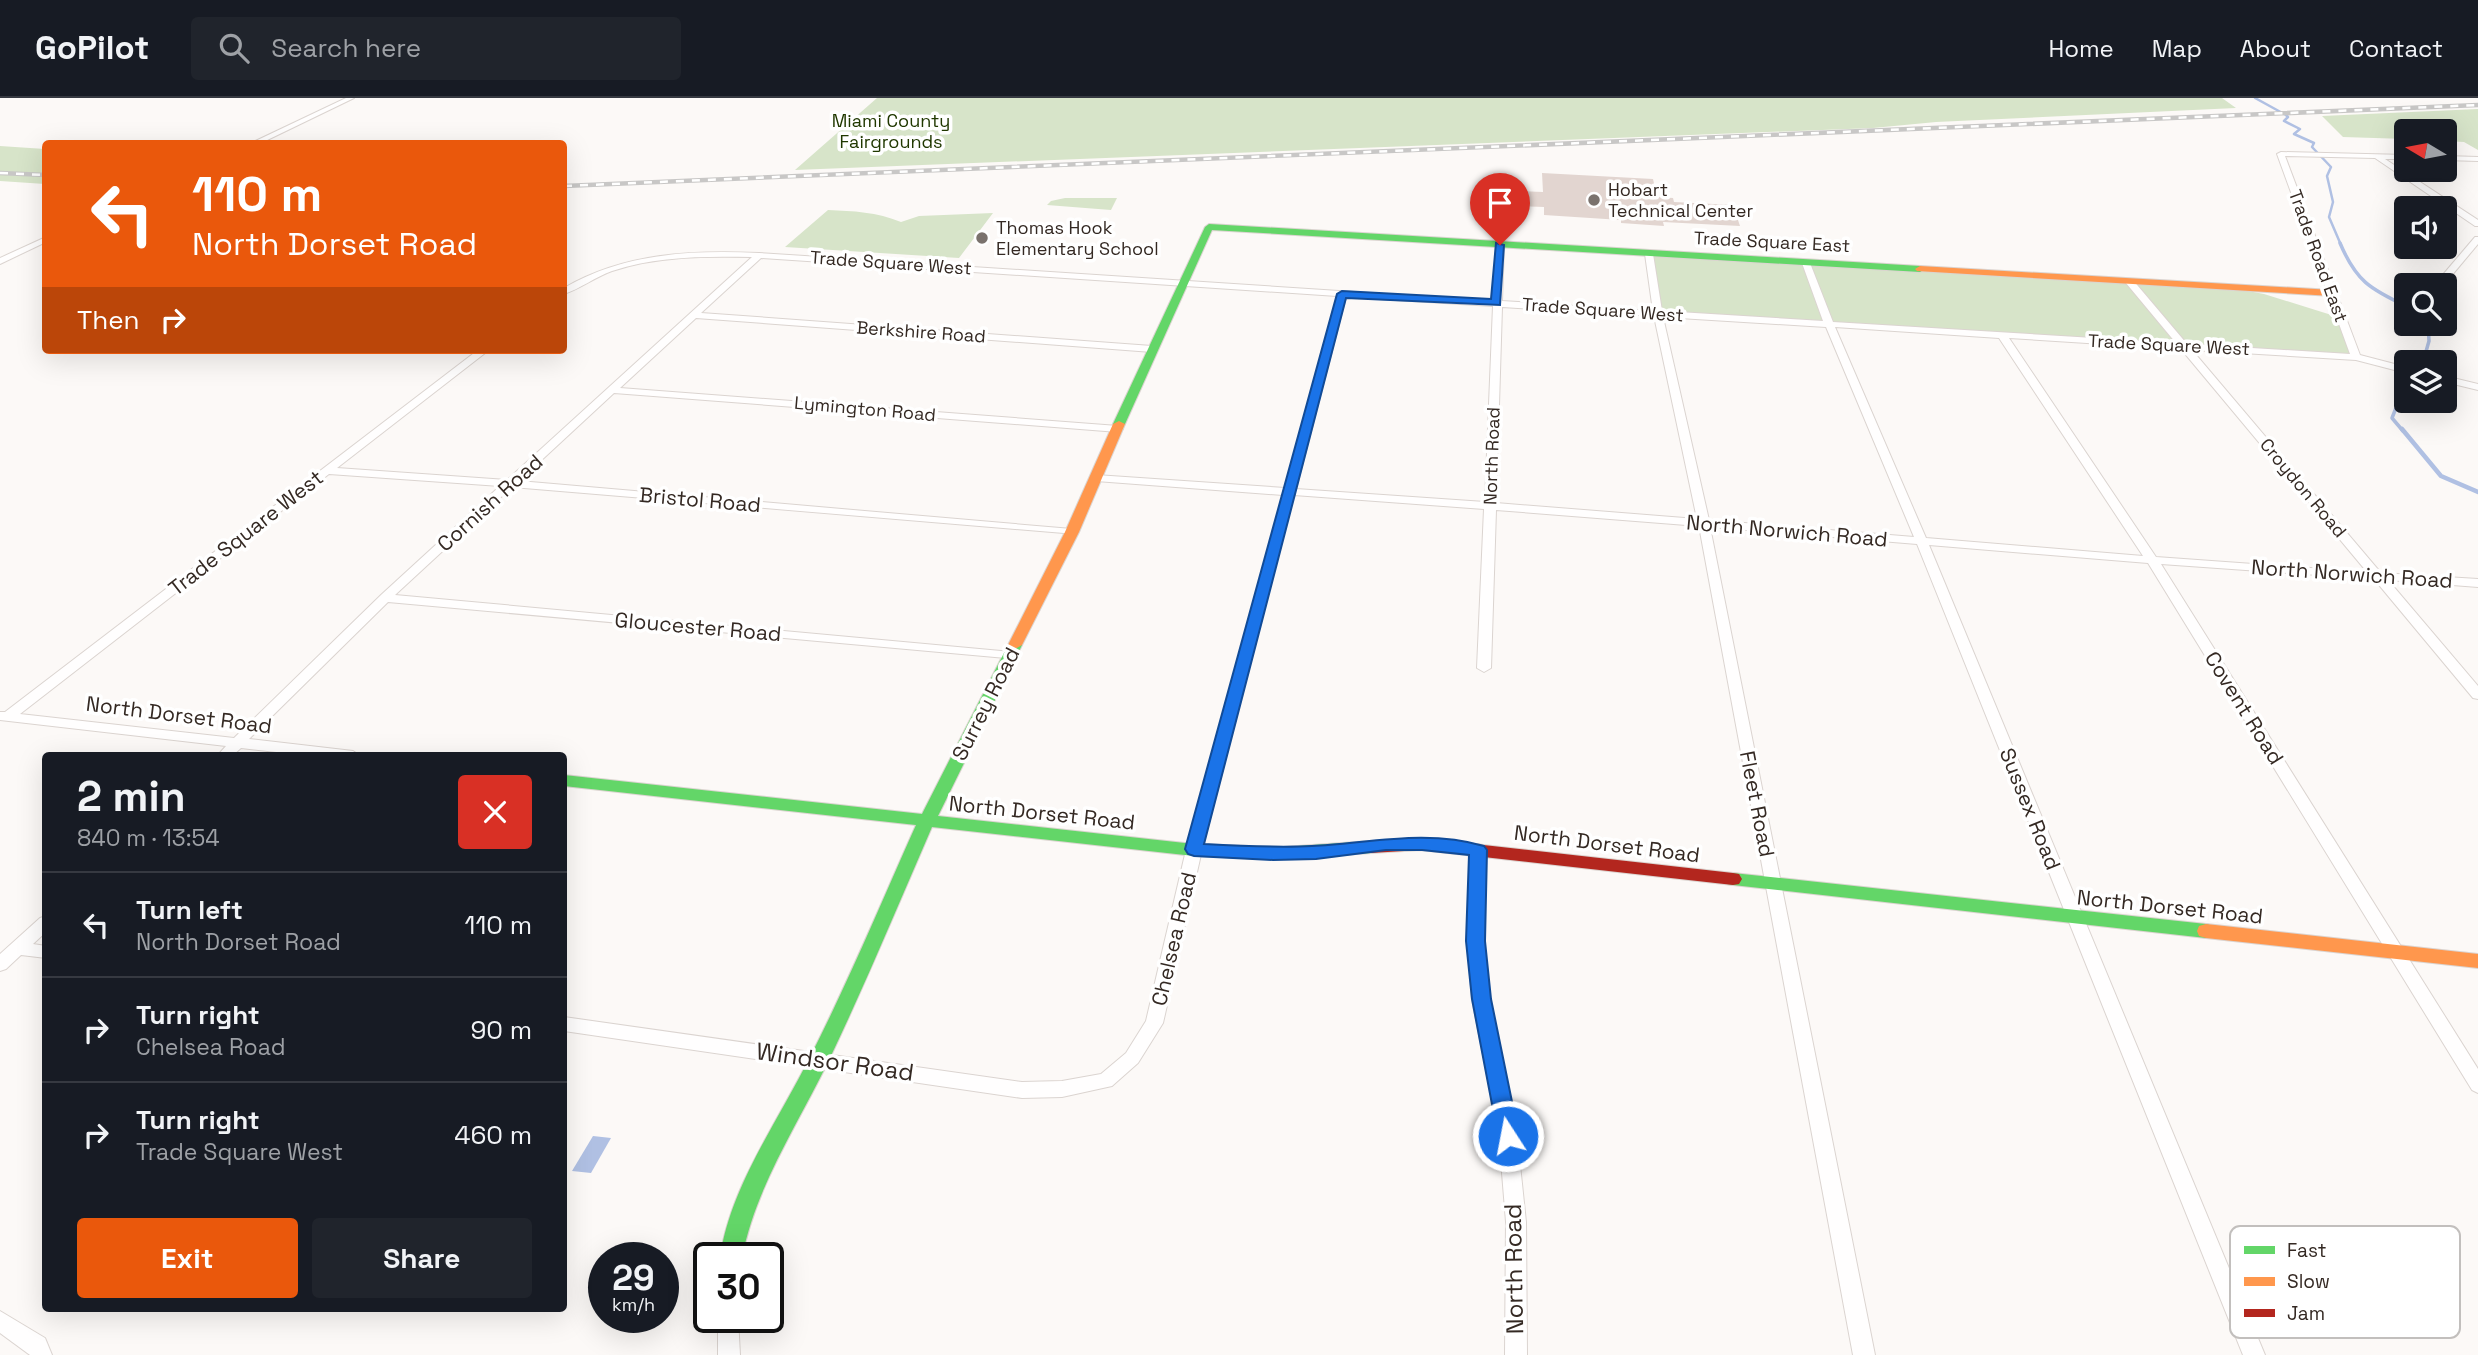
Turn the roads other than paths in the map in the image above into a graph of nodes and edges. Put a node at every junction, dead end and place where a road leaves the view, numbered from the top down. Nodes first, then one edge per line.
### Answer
1 (351, 98) edge
2 (261, 140) edge
3 (2378, 157) junction
4 (2394, 157) edge
5 (2457, 158) edge
6 (2478, 159) edge
7 (2478, 225) edge
8 (1209, 227) joint
9 (2478, 239) edge
10 (42, 241) edge
11 (1500, 245) junction
12 (1649, 254) junction
13 (759, 255) junction
14 (0, 261) edge
15 (1806, 263) junction
16 (2449, 273) edge
17 (2129, 281) junction
18 (1183, 283) junction
19 (567, 290) edge
20 (2332, 293) junction
21 (1342, 294) junction
22 (1496, 302) junction
23 (1658, 314) junction
24 (691, 315) junction
25 (1828, 326) junction
26 (2003, 336) junction
27 (2182, 346) junction
28 (1152, 349) junction
29 (479, 354) edge
30 (2356, 357) junction
31 (2394, 367) edge
32 (2457, 382) edge
33 (2478, 387) edge
34 (613, 390) junction
35 (1118, 429) junction
36 (327, 471) junction
37 (1096, 478) junction
38 (512, 484) junction
39 (1288, 491) junction
40 (1490, 506) junction
41 (1704, 524) junction
42 (1072, 532) junction
43 (1922, 542) junction
44 (2152, 560) junction
45 (2377, 575) junction
46 (2478, 583) edge
47 (385, 598) junction
48 (1012, 656) junction
49 (1484, 668) dead end
50 (2478, 695) edge
51 (4, 716) edge
52 (238, 743) junction
53 (228, 752) edge
54 (318, 752) edge
55 (567, 780) edge
56 (926, 822) junction
57 (1194, 849) junction
58 (1478, 850) junction
59 (1772, 883) junction
60 (2073, 917) junction
61 (42, 926) edge
62 (17, 948) junction
63 (42, 951) edge
64 (2397, 954) junction
65 (2478, 961) edge
66 (0, 964) edge
67 (567, 1024) edge
68 (819, 1060) junction
69 (1106, 1081) joint
70 (2478, 1085) edge
71 (734, 1242) edge
72 (2230, 1297) edge
73 (0, 1321) edge
74 (728, 1333) edge
75 (2247, 1338) edge
76 (41, 1355) edge
77 (729, 1355) edge
78 (1516, 1355) edge
79 (1864, 1355) edge
80 (2254, 1355) edge

1 - 2 street
3 - 4 street
3 - 7 street
3 - 20 street, Trade Road East
5 - 6 street
8 - 11 street, Trade Square East
8 - 18 street, Surrey Road
9 - 16 street
10 - 14 street
11 - 12 street, Trade Square East
11 - 22 street, North Road
12 - 15 street, Trade Square East
12 - 23 street, Fleet Road
13 - 18 street, Trade Square West
13 - 19 street, Trade Square West
13 - 24 street, Cornish Road
15 - 17 street, Trade Square East
15 - 25 street, Sussex Road
17 - 20 street, Trade Square East
17 - 27 street, Croydon Road
18 - 21 street, Trade Square West
18 - 28 street, Surrey Road
20 - 30 street, Trade Road East
21 - 22 street, Trade Square West
21 - 39 street, Chelsea Road
22 - 23 street, Trade Square West
22 - 40 street, North Road
23 - 25 street, Trade Square West
23 - 41 street, Fleet Road
24 - 28 street, Berkshire Road
24 - 34 street, Cornish Road
25 - 26 street, Trade Square West
25 - 43 street, Sussex Road
26 - 27 street, Trade Square West
26 - 44 street, Covent Road
27 - 30 street, Trade Square West
27 - 45 street, Croydon Road
28 - 35 street, Surrey Road
29 - 36 street, Trade Square West
30 - 31 street, Trade Square West
32 - 33 street
34 - 35 street, Lymington Road
34 - 38 street, Cornish Road
35 - 37 street, Surrey Road
36 - 38 street, Bristol Road
36 - 51 street, Trade Square West
37 - 39 street, North Norwich Road
37 - 42 street, Surrey Road
38 - 42 street, Bristol Road
38 - 47 street, Cornish Road
39 - 40 street, North Norwich Road
39 - 57 street, Chelsea Road
40 - 41 street, North Norwich Road
40 - 49 street, North Road
41 - 43 street, North Norwich Road
41 - 59 street, Fleet Road
42 - 48 street, Surrey Road
43 - 44 street, North Norwich Road
43 - 60 street, Sussex Road
44 - 45 street, North Norwich Road
44 - 64 street, Covent Road
45 - 46 street, North Norwich Road
45 - 50 street, Croydon Road
47 - 48 street, Gloucester Road
47 - 52 street, Cornish Road
48 - 56 street, Surrey Road
51 - 52 street, North Dorset Road
52 - 53 street, Cornish Road
52 - 54 street, North Dorset Road
55 - 56 street, North Dorset Road
56 - 57 street, North Dorset Road
56 - 68 street, Surrey Road
57 - 58 street, North Dorset Road
57 - 69 street, Chelsea Road
58 - 59 street, North Dorset Road
58 - 78 street, North Road
59 - 60 street, North Dorset Road
59 - 79 street, Fleet Road
60 - 64 street, North Dorset Road
60 - 72 street, Sussex Road
61 - 62 street
62 - 63 street
62 - 66 street
64 - 65 street, North Dorset Road
64 - 70 street, Covent Road
67 - 68 street, Windsor Road
68 - 69 street, Windsor Road
68 - 71 street, Surrey Road
73 - 76 street
74 - 77 street
75 - 80 street, Sussex Road

